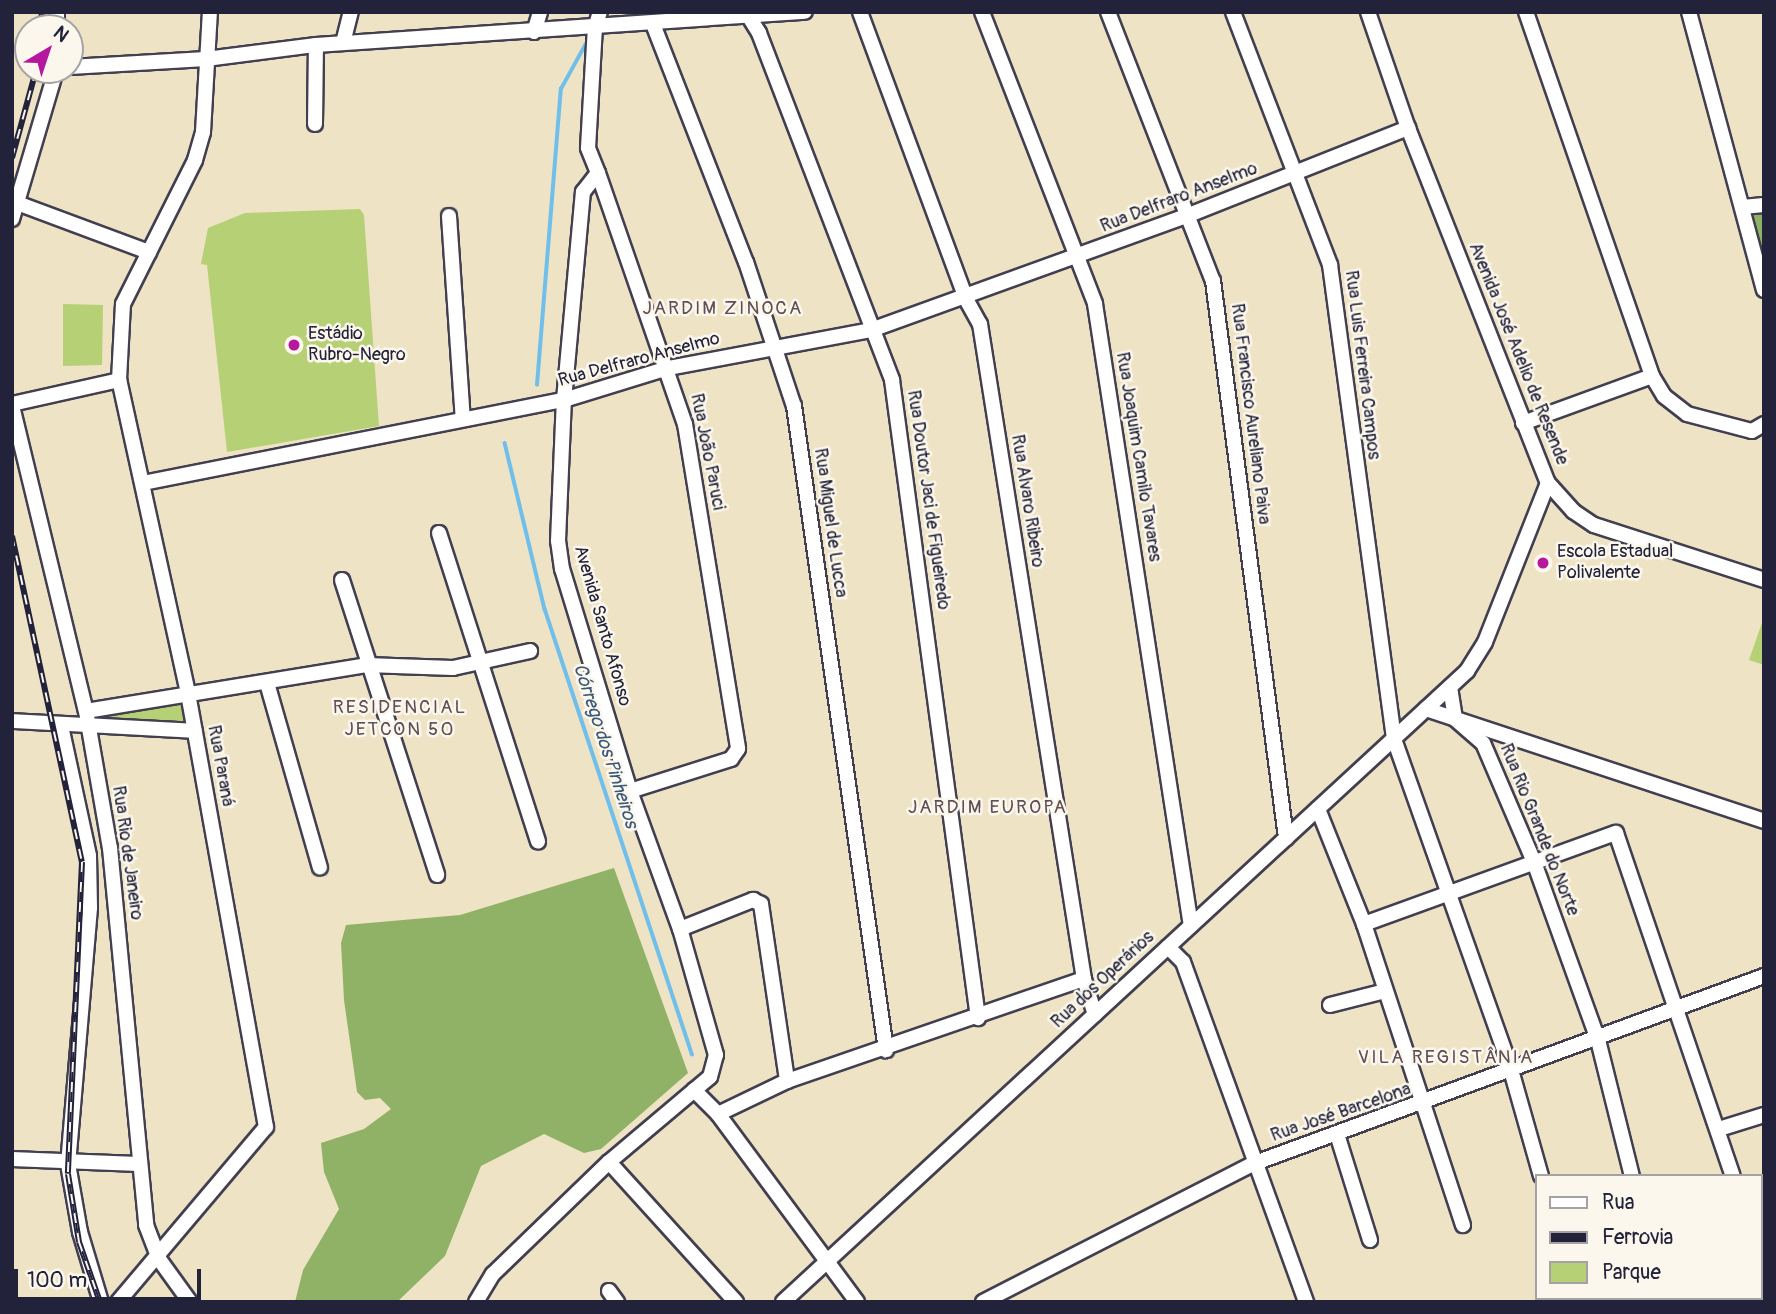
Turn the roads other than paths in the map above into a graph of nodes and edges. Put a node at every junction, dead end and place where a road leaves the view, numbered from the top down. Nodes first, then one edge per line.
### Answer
1 (210, 12) edge
2 (351, 12) edge
3 (540, 12) edge
4 (600, 12) edge
5 (805, 12) edge
6 (860, 12) edge
7 (982, 12) edge
8 (1108, 12) edge
9 (1233, 12) edge
10 (1368, 12) edge
11 (1526, 12) edge
12 (1689, 12) edge
13 (746, 15) edge
14 (653, 24) junction
15 (595, 29) junction
16 (534, 32) junction
17 (343, 43) junction
18 (316, 45) junction
19 (206, 59) junction
20 (84, 66) edge
21 (52, 84) edge
22 (315, 124) dead end
23 (1408, 128) junction
24 (598, 173) junction
25 (1294, 175) junction
26 (17, 203) junction
27 (1764, 205) edge
28 (1742, 207) junction
29 (1189, 215) junction
30 (449, 216) dead end
31 (12, 219) edge
32 (149, 252) junction
33 (1077, 257) junction
34 (1764, 290) edge
35 (966, 299) junction
36 (871, 330) junction
37 (776, 345) junction
38 (668, 368) junction
39 (1652, 376) junction
40 (118, 380) junction
41 (564, 400) junction
42 (12, 405) edge
43 (463, 419) junction
44 (1523, 423) junction
45 (1764, 424) edge
46 (143, 483) junction
47 (1548, 483) junction
48 (439, 533) dead end
49 (342, 580) dead end
50 (1764, 580) edge
51 (530, 651) dead end
52 (480, 664) junction
53 (366, 665) junction
54 (267, 683) junction
55 (1450, 687) junction
56 (188, 693) junction
57 (1426, 709) junction
58 (86, 711) junction
59 (1455, 719) junction
60 (12, 721) edge
61 (61, 726) junction
62 (89, 727) junction
63 (195, 731) junction
64 (1394, 738) junction
65 (630, 791) junction
66 (1318, 809) junction
67 (1764, 821) edge
68 (1286, 838) junction
69 (538, 841) dead end
70 (1534, 862) junction
71 (320, 868) dead end
72 (437, 875) dead end
73 (1448, 894) junction
74 (1364, 925) junction
75 (1191, 926) junction
76 (680, 929) junction
77 (1168, 947) junction
78 (1764, 975) edge
79 (1084, 979) junction
80 (1385, 991) junction
81 (1330, 1005) dead end
82 (1675, 1009) junction
83 (1095, 1014) junction
84 (978, 1018) junction
85 (1598, 1040) junction
86 (886, 1050) junction
87 (1511, 1070) junction
88 (787, 1081) junction
89 (694, 1090) junction
90 (1425, 1104) junction
91 (719, 1114) junction
92 (1764, 1115) edge
93 (1719, 1129) junction
94 (1337, 1135) junction
95 (12, 1159) edge
96 (610, 1162) junction
97 (1255, 1163) junction
98 (68, 1164) junction
99 (138, 1164) junction
100 (1540, 1174) edge
101 (1632, 1174) edge
102 (1733, 1174) edge
103 (1463, 1225) dead end
104 (1370, 1240) dead end
105 (159, 1259) junction
106 (828, 1260) junction
107 (101, 1302) edge
108 (118, 1302) edge
109 (190, 1302) edge
110 (476, 1302) edge
111 (736, 1302) edge
112 (783, 1302) edge
113 (857, 1302) edge
114 (983, 1302) edge
115 (1306, 1302) edge

1 - 19 street, Rua Paraná
2 - 17 street
3 - 16 street
4 - 15 street
5 - 13 street
6 - 35 street, Rua Alvaro Ribeiro
7 - 33 street, Rua Joaquim Camilo Tavares
8 - 29 street, Rua Francisco Aureliano Paiva
9 - 25 street, Rua Luis Ferreira Campos
10 - 23 street, Avenida José Adelio de Resende
11 - 39 street
12 - 28 street
13 - 14 street
13 - 36 street, Rua Doutor Jaci de Figueiredo
14 - 15 street
14 - 37 street, Rua Miguel de Lucca
15 - 16 street
15 - 24 street
16 - 17 street
17 - 18 street
18 - 19 street
18 - 22 street
19 - 20 street
19 - 32 street, Rua Paraná
21 - 26 street
23 - 25 street, Rua Delfraro Anselmo
23 - 44 street, Avenida José Adelio de Resende
24 - 38 street, Rua João Paruci
24 - 41 street, Avenida Santo Afonso
25 - 29 street, Rua Delfraro Anselmo
25 - 64 street, Rua Luis Ferreira Campos
26 - 31 street
26 - 32 street
27 - 28 street
28 - 34 street
29 - 33 street, Rua Delfraro Anselmo
29 - 68 street, Rua Francisco Aureliano Paiva
30 - 43 street
32 - 40 street, Rua Paraná
33 - 35 street, Rua Delfraro Anselmo
33 - 75 street, Rua Joaquim Camilo Tavares
35 - 36 street, Rua Delfraro Anselmo
35 - 79 street, Rua Alvaro Ribeiro
36 - 37 street, Rua Delfraro Anselmo
36 - 84 street, Rua Doutor Jaci de Figueiredo
37 - 38 street, Rua Delfraro Anselmo
37 - 86 street, Rua Miguel de Lucca
38 - 41 street, Rua Delfraro Anselmo
38 - 65 street, Rua João Paruci
39 - 44 street
39 - 45 street
40 - 42 street
40 - 46 street, Rua Paraná
41 - 43 street, Rua Delfraro Anselmo
41 - 65 street, Avenida Santo Afonso
42 - 58 street, Rua Rio de Janeiro
43 - 46 street, Rua Delfraro Anselmo
44 - 47 street, Avenida José Adelio de Resende
46 - 56 street, Rua Paraná
47 - 50 street, Avenida José Adelio de Resende
47 - 55 street
48 - 52 street
49 - 53 street
51 - 52 street
52 - 53 street
52 - 69 street
53 - 54 street
53 - 72 street
54 - 56 street
54 - 71 street
55 - 57 street, Rua dos Operários
55 - 59 street
56 - 58 street
56 - 63 street, Rua Paraná
57 - 59 street
57 - 64 street, Rua dos Operários
58 - 62 street, Rua Rio de Janeiro
59 - 67 street
59 - 70 street, Rua Rio Grande do Norte
60 - 61 street
61 - 62 street
61 - 98 street
62 - 63 street
62 - 99 street, Rua Rio de Janeiro
63 - 105 street, Rua Paraná
64 - 66 street, Rua dos Operários
64 - 73 street, Rua Luis Ferreira Campos
65 - 76 street, Avenida Santo Afonso
66 - 68 street, Rua dos Operários
66 - 74 street
68 - 75 street, Rua dos Operários
70 - 73 street
70 - 82 street
70 - 85 street, Rua Rio Grande do Norte
73 - 74 street
73 - 87 street, Rua Luis Ferreira Campos
74 - 80 street
75 - 77 street, Rua dos Operários
76 - 88 street
76 - 89 street, Avenida Santo Afonso
77 - 83 street, Rua dos Operários
77 - 97 street
78 - 82 street, Rua José Barcelona
79 - 83 street, Rua Alvaro Ribeiro
79 - 84 street
80 - 81 street
80 - 90 street
82 - 85 street, Rua José Barcelona
82 - 93 street
83 - 106 street, Rua dos Operários
84 - 86 street
85 - 87 street, Rua José Barcelona
85 - 101 street, Rua Rio Grande do Norte
86 - 88 street
87 - 90 street, Rua José Barcelona
87 - 100 street, Rua Luis Ferreira Campos
88 - 91 street
89 - 91 street
89 - 96 street, Avenida Santo Afonso
90 - 94 street, Rua José Barcelona
90 - 103 street
91 - 106 street
92 - 93 street
93 - 102 street
94 - 97 street, Rua José Barcelona
94 - 104 street
95 - 98 street
96 - 110 street, Avenida Santo Afonso
96 - 111 street
97 - 114 street, Rua José Barcelona
97 - 115 street
98 - 99 street
98 - 107 street
99 - 105 street, Rua Rio de Janeiro
105 - 108 street, Rua Paraná
105 - 109 street, Rua Rio de Janeiro
106 - 112 street, Rua dos Operários
106 - 113 street

